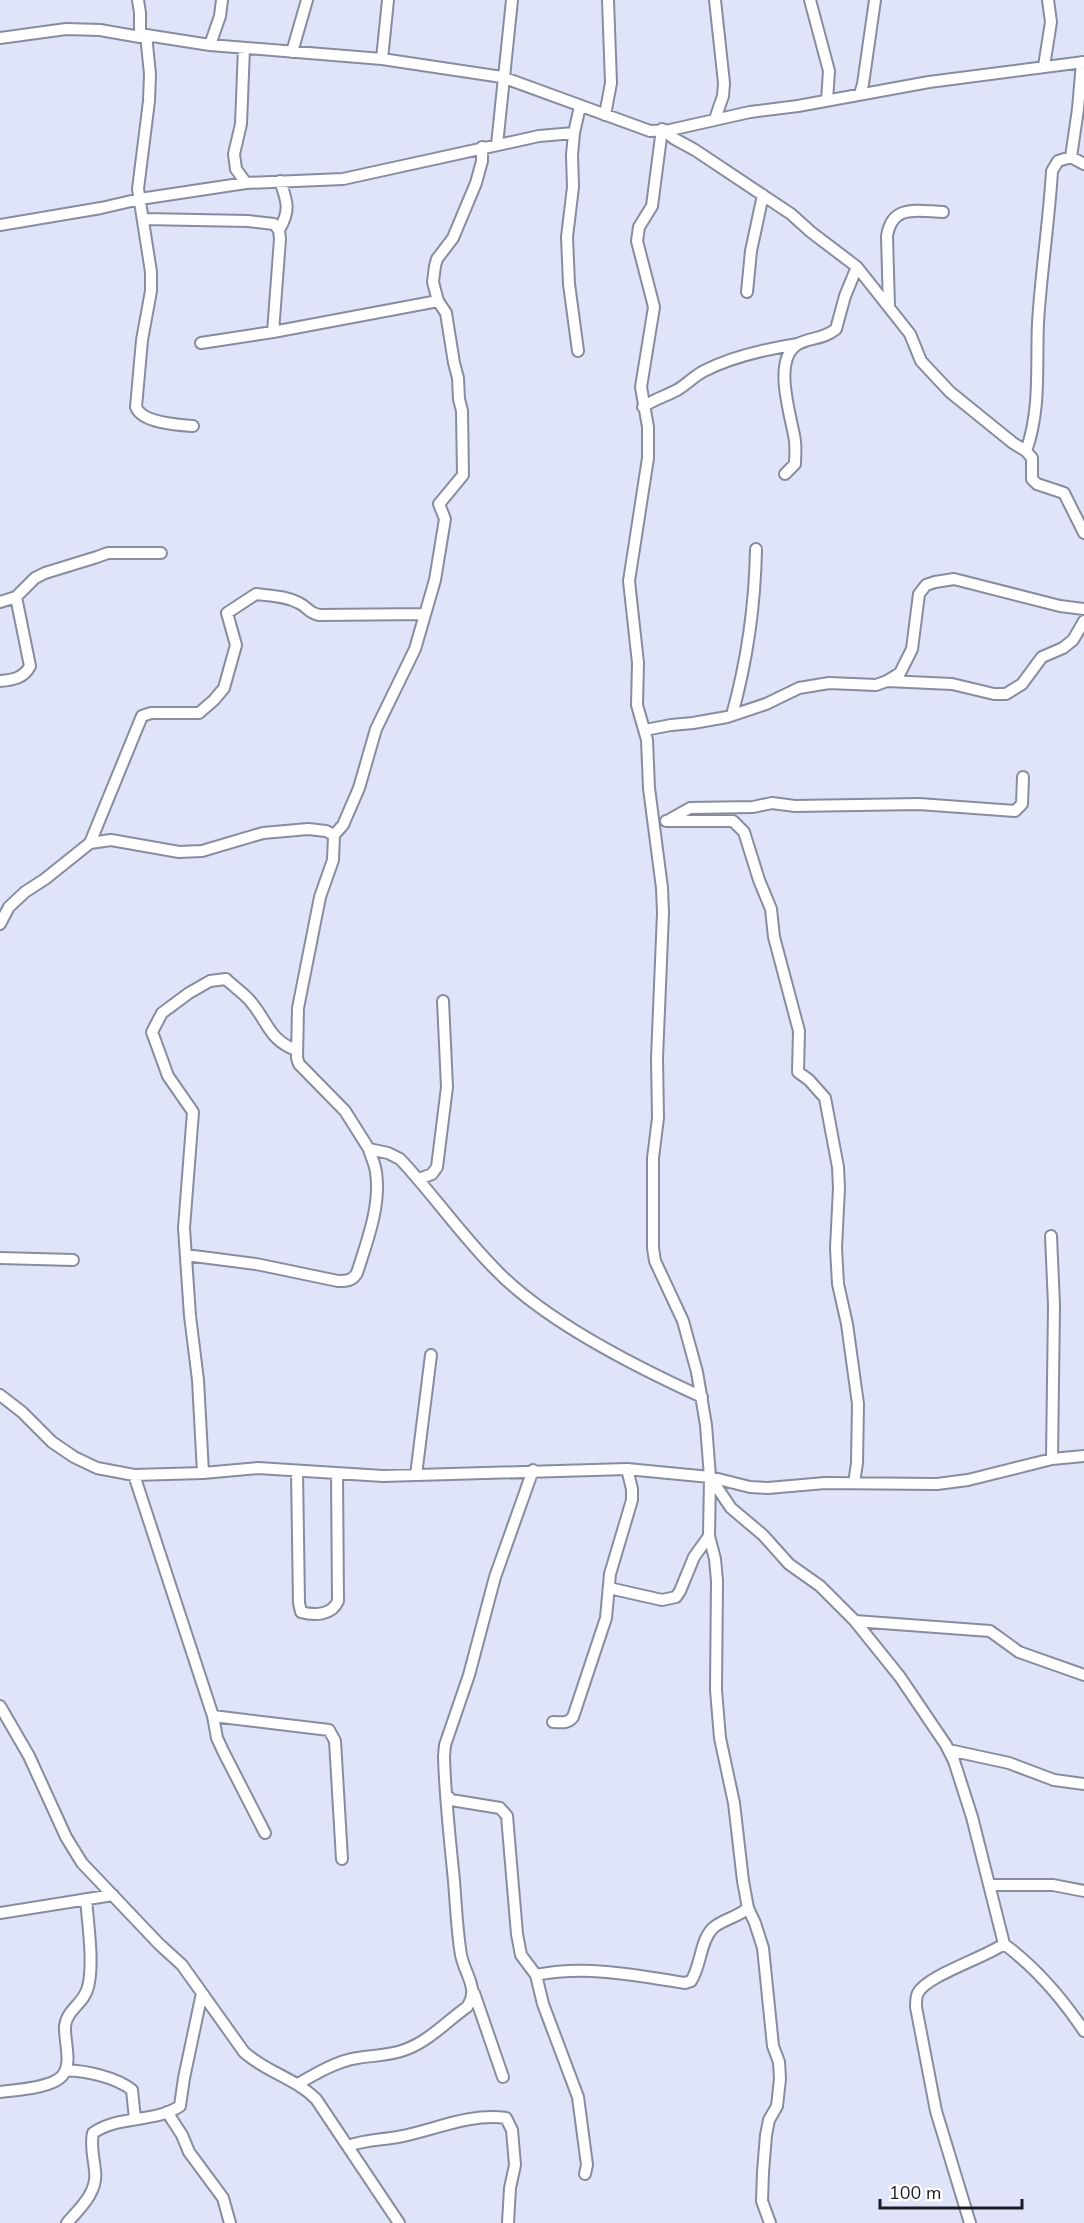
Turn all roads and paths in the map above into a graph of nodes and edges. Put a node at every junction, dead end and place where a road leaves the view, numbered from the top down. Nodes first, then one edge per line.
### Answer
1 (138, 0) edge
2 (222, 0) edge
3 (307, 0) edge
4 (388, 0) edge
5 (512, 0) edge
6 (608, 0) edge
7 (715, 0) edge
8 (810, 0) edge
9 (875, 0) edge
10 (1048, 0) edge
11 (143, 36) junction
12 (0, 38) edge
13 (210, 45) junction
14 (244, 48) junction
15 (292, 52) junction
16 (382, 59) junction
17 (1083, 62) edge
18 (1044, 66) junction
19 (502, 77) junction
20 (860, 94) junction
21 (827, 100) junction
22 (580, 106) junction
23 (605, 115) junction
24 (715, 119) junction
25 (662, 129) junction
26 (574, 133) junction
27 (497, 145) junction
28 (482, 147) junction
29 (1071, 157) junction
30 (1084, 164) edge
31 (280, 181) junction
32 (246, 183) junction
33 (763, 195) junction
34 (140, 199) junction
35 (943, 212) dead end
36 (144, 219) junction
37 (0, 225) edge
38 (279, 230) junction
39 (856, 267) junction
40 (747, 292) dead end
41 (438, 301) junction
42 (889, 307) junction
43 (273, 332) junction
44 (201, 343) dead end
45 (798, 344) junction
46 (578, 351) dead end
47 (644, 407) junction
48 (193, 426) dead end
49 (1026, 451) junction
50 (785, 474) dead end
51 (1084, 533) edge
52 (756, 549) dead end
53 (161, 553) dead end
54 (16, 597) junction
55 (0, 602) edge
56 (1084, 609) edge
57 (425, 614) junction
58 (1084, 621) edge
59 (0, 681) edge
60 (887, 681) junction
61 (732, 715) junction
62 (645, 730) junction
63 (1023, 777) dead end
64 (666, 821) junction
65 (655, 829) junction
66 (334, 835) junction
67 (90, 843) junction
68 (0, 924) edge
69 (443, 1001) dead end
70 (296, 1050) junction
71 (369, 1149) junction
72 (419, 1179) junction
73 (1051, 1236) dead end
74 (186, 1255) junction
75 (0, 1258) edge
76 (73, 1260) dead end
77 (431, 1354) dead end
78 (0, 1395) edge
79 (702, 1397) junction
80 (1084, 1456) edge
81 (1052, 1460) junction
82 (627, 1469) junction
83 (533, 1470) junction
84 (297, 1471) junction
85 (203, 1473) junction
86 (134, 1474) junction
87 (337, 1474) junction
88 (416, 1475) junction
89 (710, 1477) junction
90 (854, 1483) junction
91 (709, 1536) junction
92 (609, 1588) junction
93 (855, 1621) junction
94 (1084, 1676) edge
95 (0, 1706) edge
96 (213, 1716) junction
97 (553, 1722) dead end
98 (949, 1750) junction
99 (1084, 1784) edge
100 (447, 1796) junction
101 (265, 1833) dead end
102 (342, 1860) dead end
103 (989, 1885) junction
104 (1084, 1891) edge
105 (113, 1895) junction
106 (86, 1899) junction
107 (748, 1908) junction
108 (0, 1914) edge
109 (1004, 1944) junction
110 (536, 1975) junction
111 (202, 1993) junction
112 (474, 1993) junction
113 (1084, 2031) edge
114 (66, 2070) junction
115 (503, 2077) dead end
116 (298, 2085) junction
117 (0, 2092) edge
118 (167, 2112) junction
119 (135, 2119) junction
120 (348, 2146) junction
121 (585, 2174) dead end
122 (67, 2223) edge
123 (230, 2223) edge
124 (399, 2223) edge
125 (508, 2223) edge
126 (770, 2223) edge
127 (970, 2223) edge

1 - 11 street
2 - 13 street
3 - 15 street
4 - 16 street
5 - 19 street
6 - 23 street
7 - 24 street
8 - 21 street
9 - 20 street
10 - 18 street
11 - 12 street
11 - 13 street
11 - 34 street
13 - 14 street
14 - 15 street
14 - 32 street
15 - 16 street
16 - 19 street
17 - 18 street
17 - 29 street
18 - 20 street
19 - 22 street
19 - 27 street
20 - 21 street
21 - 24 street
22 - 23 street
22 - 26 street
23 - 25 street
24 - 25 street
25 - 33 street
25 - 47 street
26 - 27 street
26 - 46 street
27 - 28 street
28 - 31 street
28 - 41 street
29 - 30 street
29 - 49 street
31 - 32 street
31 - 38 street
32 - 34 street
33 - 39 street
33 - 40 street
34 - 36 street
34 - 37 street
35 - 42 street
36 - 38 street
36 - 48 street
38 - 43 street
39 - 42 street
39 - 45 street
41 - 43 street
41 - 57 street
42 - 49 street
43 - 44 street
45 - 47 street
45 - 50 street
47 - 62 street
49 - 51 street
52 - 61 street
53 - 54 street
54 - 55 street
54 - 59 street
56 - 60 street
57 - 66 street
57 - 67 street
58 - 60 street
60 - 61 street
61 - 62 street
62 - 65 street
63 - 64 street
64 - 65 street
64 - 90 street
65 - 79 street
66 - 67 street
66 - 70 street
67 - 68 street
69 - 72 street
70 - 71 street
70 - 74 street
71 - 72 street
71 - 74 street
72 - 79 street
73 - 81 street
74 - 85 street
75 - 76 street
77 - 88 street
78 - 86 street
79 - 89 street
80 - 81 street
81 - 90 street
82 - 83 street
82 - 89 street
82 - 92 street
83 - 88 street
83 - 100 street
84 - 85 street
84 - 87 street
84 - 87 street
85 - 86 street
86 - 96 street
87 - 88 street
89 - 90 street
89 - 91 street
89 - 93 street
91 - 92 street
91 - 107 street
92 - 97 street
93 - 94 street
93 - 98 street
95 - 105 street
96 - 101 street
96 - 102 street
98 - 99 street
98 - 103 street
100 - 110 street
100 - 112 street
103 - 104 street
103 - 109 street
105 - 106 street
105 - 111 street
106 - 108 street
106 - 114 street
107 - 110 street
107 - 126 street
109 - 113 street
109 - 127 street
110 - 121 street
111 - 116 street
111 - 118 street
112 - 115 street
112 - 116 street
114 - 117 street
114 - 119 street
116 - 120 street
118 - 119 street
118 - 123 street
119 - 122 street
120 - 124 street
120 - 125 street

